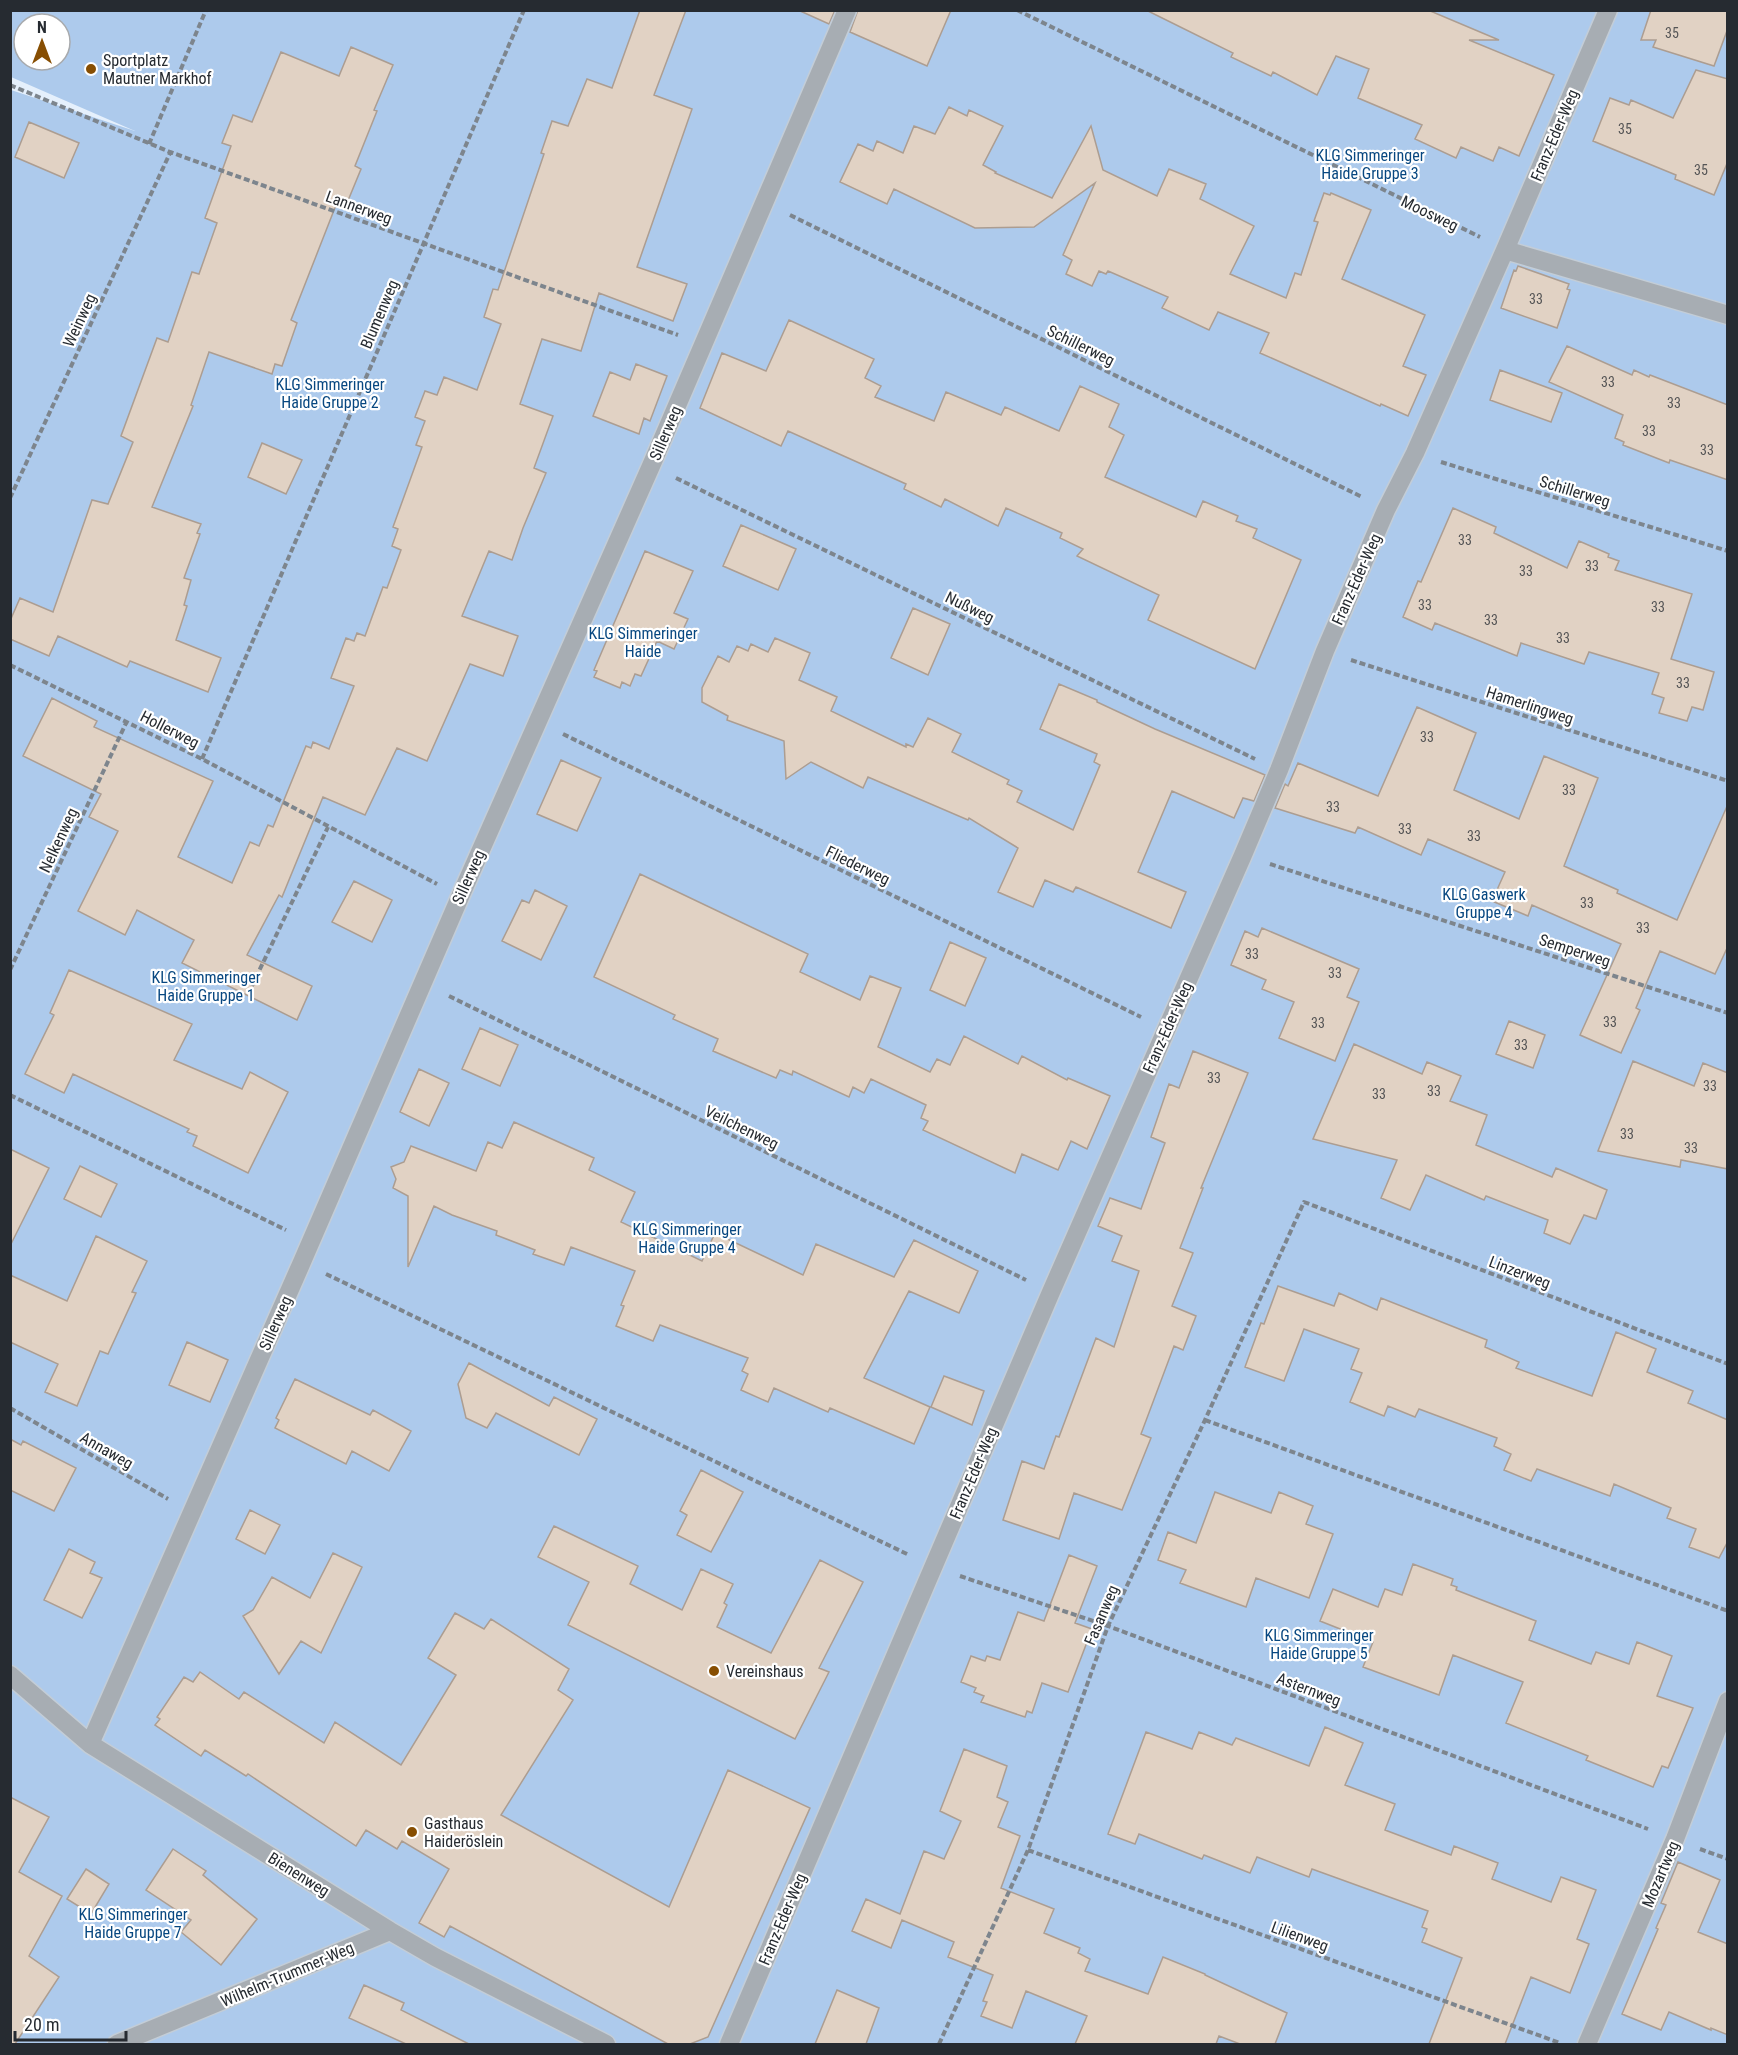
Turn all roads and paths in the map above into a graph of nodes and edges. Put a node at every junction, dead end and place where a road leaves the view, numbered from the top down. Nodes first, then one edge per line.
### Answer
1 (206, 10) edge
2 (524, 10) edge
3 (846, 10) edge
4 (1017, 10) edge
5 (1608, 10) edge
6 (10, 85) edge
7 (149, 144) junction
8 (170, 153) junction
9 (765, 203) junction
10 (423, 242) junction
11 (1505, 250) junction
12 (1728, 315) edge
13 (703, 344) junction
14 (1415, 453) junction
15 (651, 466) junction
16 (10, 498) edge
17 (1386, 510) junction
18 (1728, 551) edge
19 (1325, 651) junction
20 (10, 665) edge
21 (127, 721) junction
22 (538, 721) junction
23 (202, 759) junction
24 (1279, 770) junction
25 (1728, 781) edge
26 (328, 827) junction
27 (1243, 855) junction
28 (460, 897) junction
29 (10, 970) edge
30 (422, 983) junction
31 (248, 994) dead end
32 (1728, 1013) edge
33 (1166, 1030) junction
34 (10, 1095) edge
35 (1304, 1202) joint
36 (311, 1243) junction
37 (302, 1262) junction
38 (1051, 1292) junction
39 (1728, 1365) edge
40 (10, 1408) edge
41 (1205, 1420) junction
42 (191, 1513) junction
43 (933, 1566) junction
44 (1728, 1611) edge
45 (1108, 1626) junction
46 (10, 1675) edge
47 (1728, 1701) edge
48 (90, 1744) junction
49 (1676, 1839) junction
50 (1028, 1850) junction
51 (390, 1931) junction
52 (117, 2044) edge
53 (606, 2044) edge
54 (729, 2044) edge
55 (939, 2044) edge
56 (1564, 2044) edge
57 (1587, 2044) edge

1 - 7 path
2 - 10 path, Blumenweg
3 - 9 street, Sillerweg
4 - 11 path, Moosweg
5 - 11 street, Franz-Eder-Weg
6 - 7 path, Lannerweg
7 - 8 path, Lannerweg
8 - 10 path, Lannerweg
8 - 16 path, Weinweg
9 - 13 street, Sillerweg
9 - 17 path, Schillerweg
10 - 13 path, Lannerweg
10 - 23 path, Blumenweg
11 - 12 street
11 - 14 street, Franz-Eder-Weg
13 - 15 street, Sillerweg
14 - 17 street, Franz-Eder-Weg
14 - 18 path, Schillerweg
15 - 22 street, Sillerweg
15 - 24 path, Nußweg
17 - 19 street, Franz-Eder-Weg
19 - 24 street, Franz-Eder-Weg
19 - 25 path, Hamerlingweg
20 - 21 path, Hollerweg
21 - 23 path, Hollerweg
21 - 29 path, Nelkenweg
22 - 28 street, Sillerweg
22 - 33 path, Fliederweg
23 - 26 path, Hollerweg
24 - 27 street, Franz-Eder-Weg
26 - 28 path, Hollerweg
26 - 31 path
27 - 32 path, Semperweg
27 - 33 street, Franz-Eder-Weg
28 - 30 street, Sillerweg
30 - 36 street, Sillerweg
30 - 38 path, Veilchenweg
33 - 38 street, Franz-Eder-Weg
34 - 36 path
35 - 39 path, Linzerweg
35 - 41 path, Fasanweg
36 - 37 street, Sillerweg
37 - 42 street, Sillerweg
37 - 43 path, Asternweg
38 - 43 street, Franz-Eder-Weg
40 - 42 path, Annaweg
41 - 44 path
41 - 45 path, Fasanweg
42 - 48 street, Sillerweg
43 - 45 path, Asternweg
43 - 54 street, Franz-Eder-Weg
45 - 49 path, Asternweg
45 - 50 path, Fasanweg
46 - 48 street, Bienenweg
47 - 49 street, Mozartweg
48 - 51 street, Bienenweg
49 - 57 street, Mozartweg
50 - 55 path, Fasanweg
50 - 56 path, Lilienweg
51 - 52 street, Wilhelm-Trummer-Weg
51 - 53 street, Bienenweg

